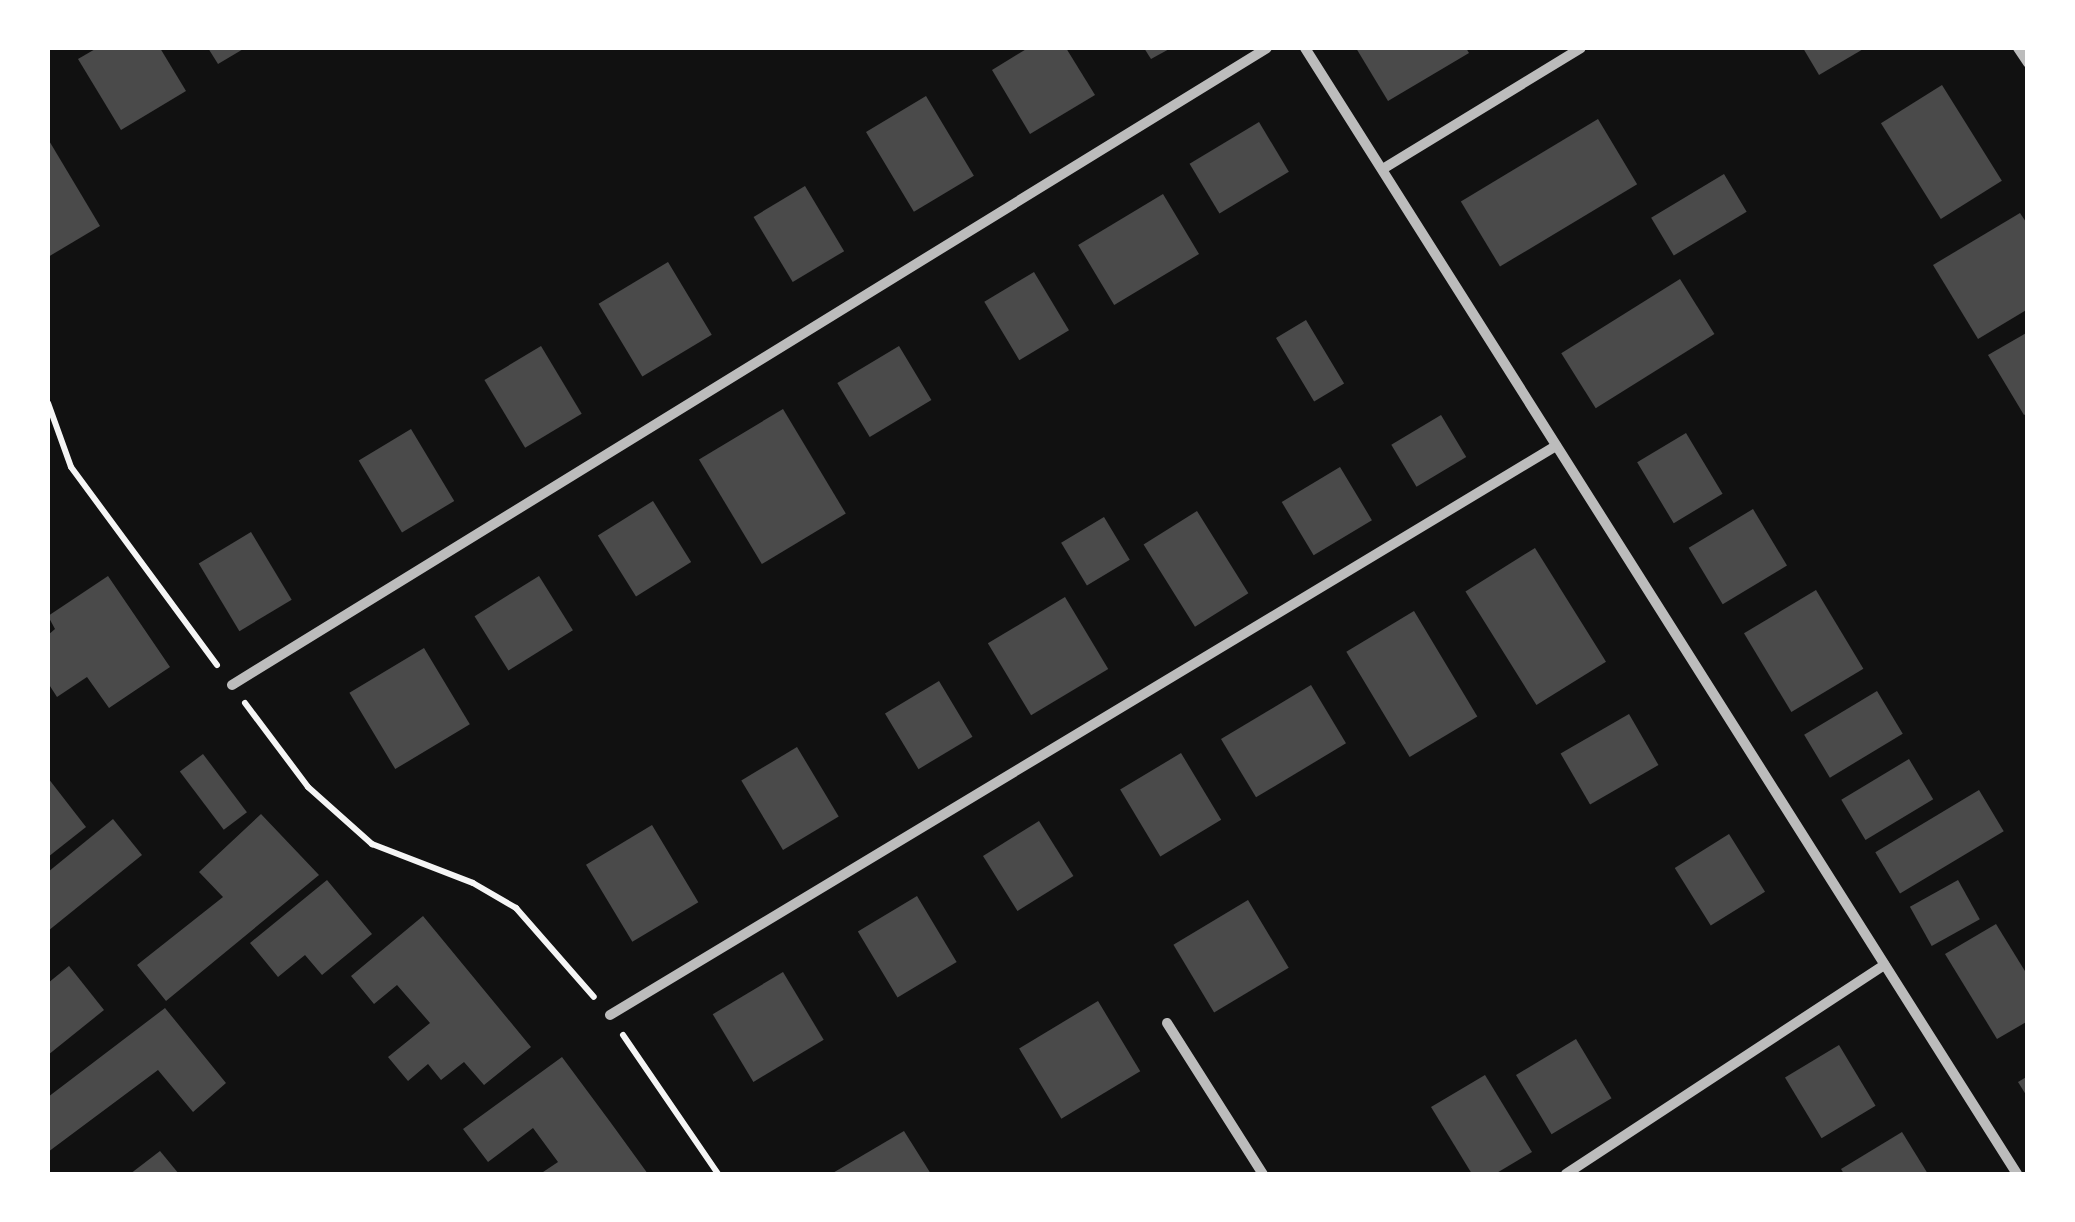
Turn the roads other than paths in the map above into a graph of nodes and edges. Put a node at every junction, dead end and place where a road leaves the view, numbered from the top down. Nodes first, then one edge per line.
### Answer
1 (1267, 48) edge
2 (1305, 48) edge
3 (1581, 48) edge
4 (2018, 48) edge
5 (2028, 63) edge
6 (1386, 166) junction
7 (1556, 446) junction
8 (232, 685) road end
9 (1884, 965) junction
10 (610, 1016) road end
11 (1168, 1023) dead end
12 (1262, 1174) edge
13 (1566, 1174) edge
14 (2017, 1174) edge

1 - 8 street
2 - 6 street
3 - 6 street
4 - 5 street
6 - 7 street
7 - 9 street
7 - 10 street
9 - 13 street
9 - 14 street
11 - 12 street

